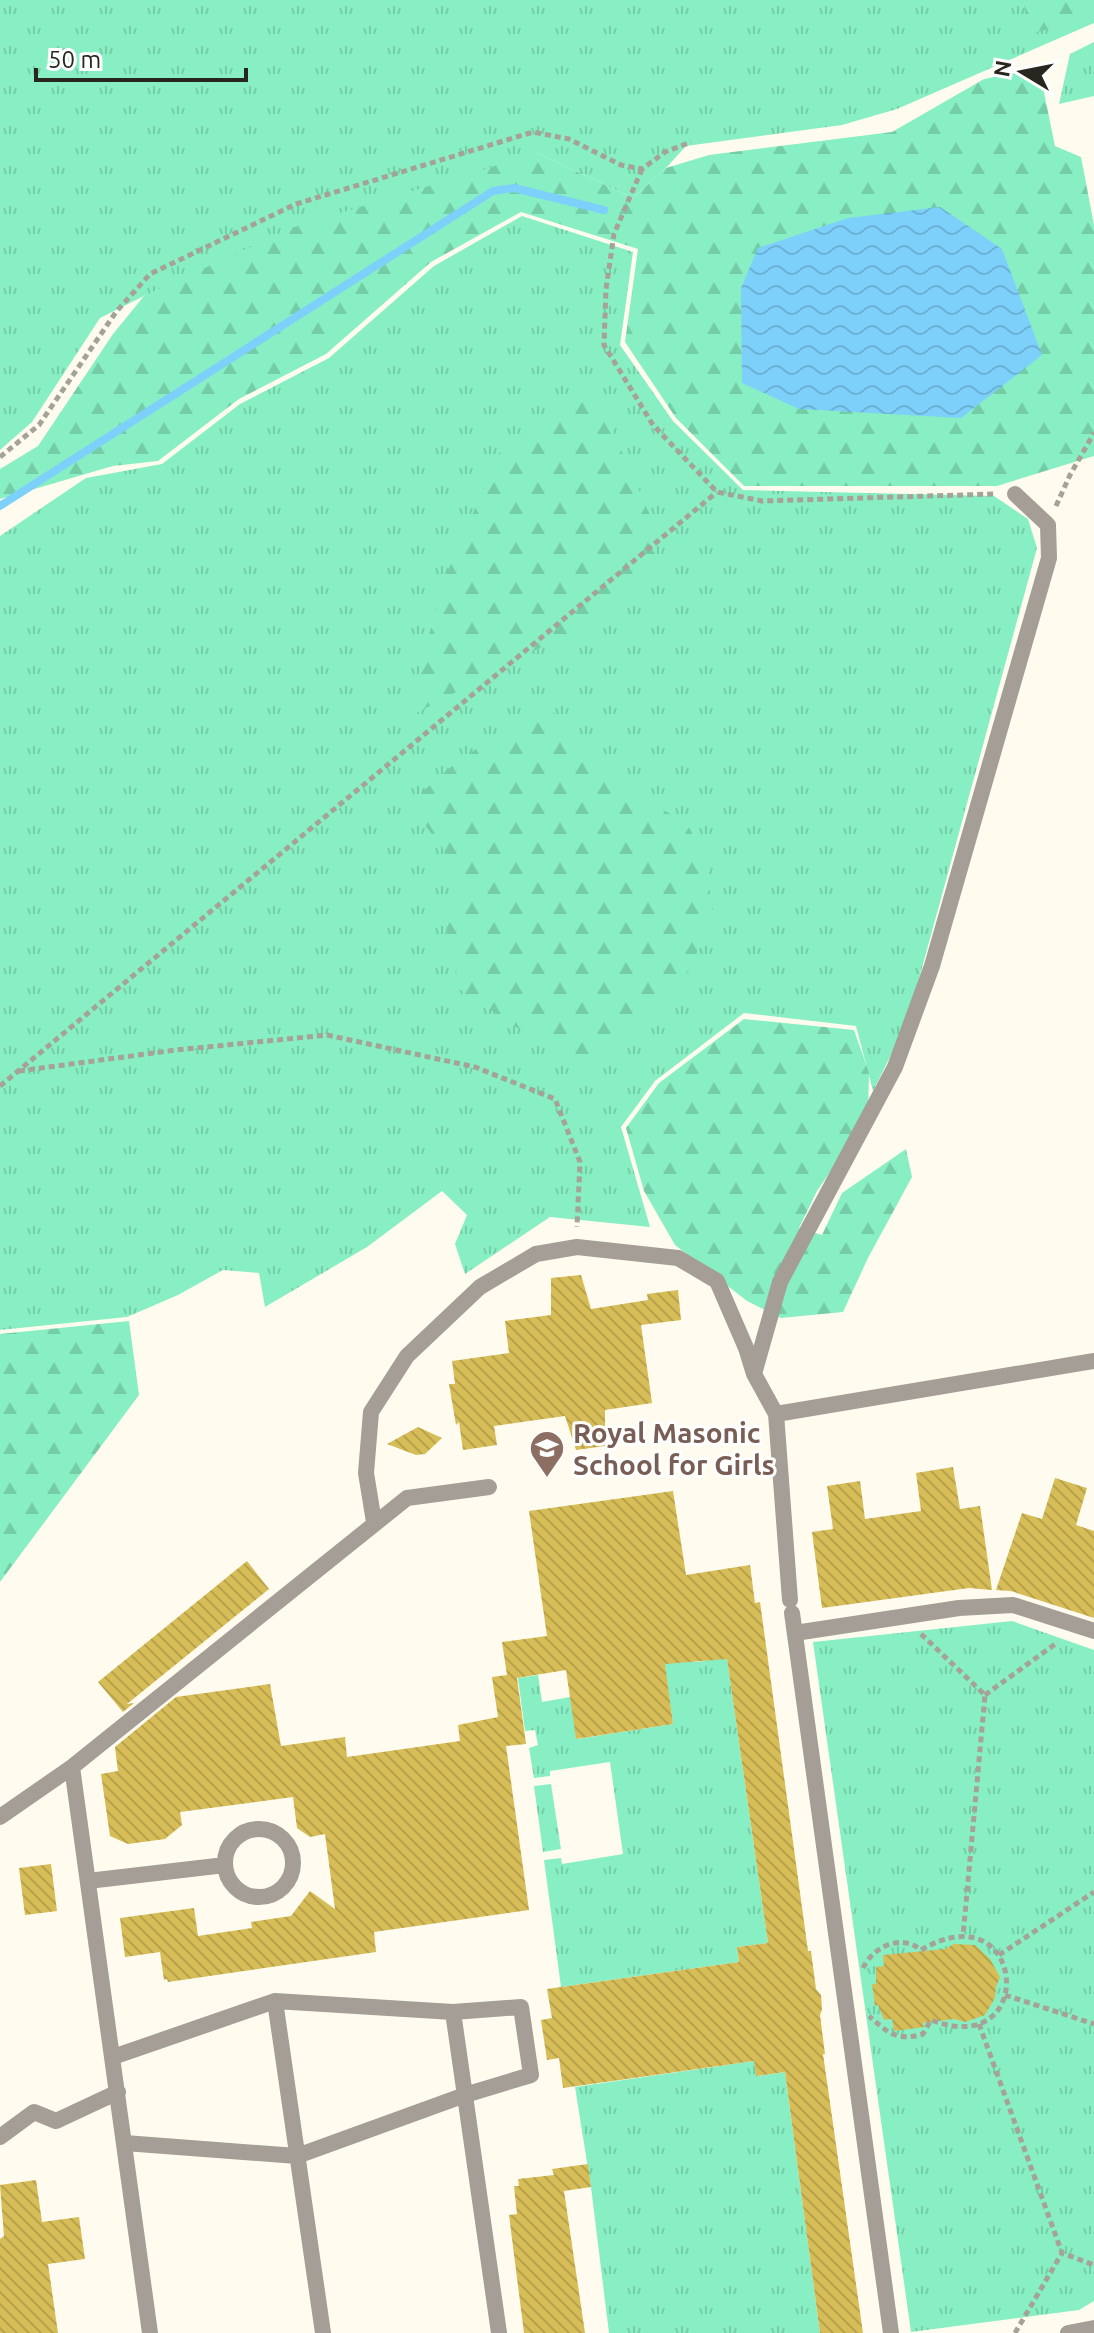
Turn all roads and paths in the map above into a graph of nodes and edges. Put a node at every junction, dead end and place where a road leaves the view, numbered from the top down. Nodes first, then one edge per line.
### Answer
1 (691, 142) dead end
2 (642, 169) junction
3 (1094, 433) edge
4 (0, 457) edge
5 (717, 492) junction
6 (1015, 494) joint
7 (1048, 525) junction
8 (18, 1071) junction
9 (0, 1086) edge
10 (577, 1247) junction
11 (1094, 1361) edge
12 (754, 1374) junction
13 (776, 1414) junction
14 (489, 1487) dead end
15 (374, 1522) junction
16 (903, 1616) junction
17 (1087, 1628) edge
18 (795, 1633) junction
19 (985, 1695) junction
20 (72, 1767) junction
21 (0, 1817) edge
22 (225, 1865) junction
23 (88, 1881) junction
24 (1094, 1892) edge
25 (963, 1936) junction
26 (999, 1955) junction
27 (862, 1973) dead end
28 (1005, 1995) junction
29 (845, 1998) junction
30 (275, 2001) junction
31 (453, 2012) junction
32 (979, 2024) junction
33 (1094, 2024) edge
34 (113, 2057) junction
35 (118, 2092) junction
36 (465, 2095) junction
37 (0, 2137) edge
38 (125, 2143) junction
39 (297, 2156) junction
40 (1062, 2253) junction
41 (1094, 2265) edge
42 (1094, 2328) edge
43 (150, 2333) edge
44 (323, 2333) edge
45 (499, 2333) edge
46 (891, 2333) edge
47 (1015, 2333) edge
48 (1068, 2333) edge

1 - 2 path
2 - 4 path
2 - 5 path
3 - 7 path
5 - 6 path
5 - 8 path
6 - 7 lane
7 - 12 lane
8 - 9 path
8 - 10 path
10 - 12 lane
10 - 15 lane
11 - 13 lane
12 - 13 lane
13 - 18 lane
14 - 15 lane
15 - 20 lane
16 - 17 lane
16 - 18 lane
16 - 19 path
17 - 19 path
18 - 29 lane
19 - 25 path
20 - 21 lane
20 - 23 lane
22 - 22 lane
22 - 23 lane
23 - 34 lane
24 - 26 path
25 - 26 path
25 - 27 path
26 - 28 path
28 - 32 path
28 - 33 path
29 - 32 path
29 - 46 lane
30 - 31 lane
30 - 34 lane
30 - 39 lane
31 - 36 lane
31 - 36 lane
32 - 40 path
34 - 35 lane
35 - 37 lane
35 - 38 lane
36 - 39 lane
36 - 45 lane
38 - 39 lane
38 - 43 lane
39 - 44 lane
40 - 41 path
40 - 47 path
42 - 48 lane

